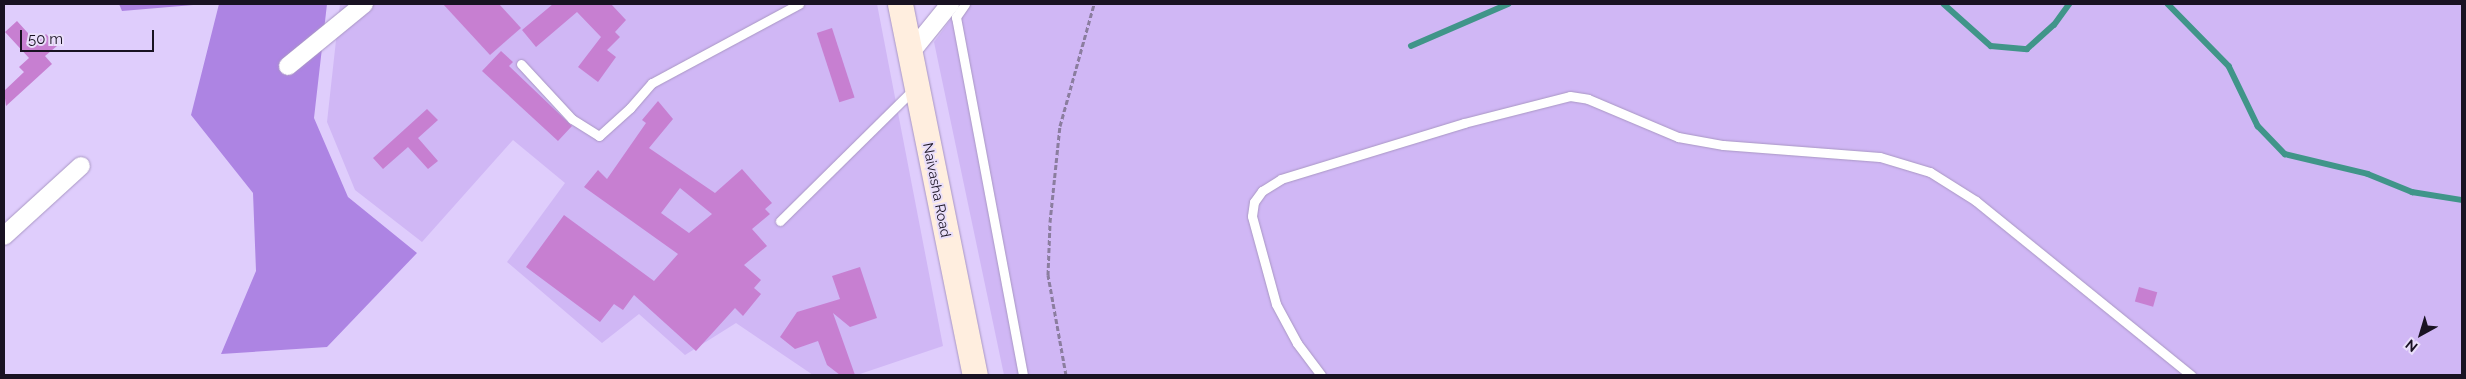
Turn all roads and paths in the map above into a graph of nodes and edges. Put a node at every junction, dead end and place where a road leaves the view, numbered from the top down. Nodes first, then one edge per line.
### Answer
1 (364, 4) edge
2 (799, 4) edge
3 (900, 4) edge
4 (950, 4) edge
5 (965, 4) edge
6 (1094, 4) edge
7 (911, 52) junction
8 (521, 64) dead end
9 (288, 66) dead end
10 (917, 86) junction
11 (81, 166) dead end
12 (780, 221) dead end
13 (4, 236) edge
14 (975, 375) edge
15 (1023, 375) edge
16 (1066, 375) edge
17 (1321, 375) edge
18 (2191, 375) edge

1 - 9 street
2 - 8 lane
3 - 7 main road, Naivasha Road
4 - 7 street
5 - 15 lane
6 - 16 path
7 - 10 main road, Naivasha Road
10 - 12 lane
10 - 14 main road, Naivasha Road
11 - 13 street
17 - 18 lane

